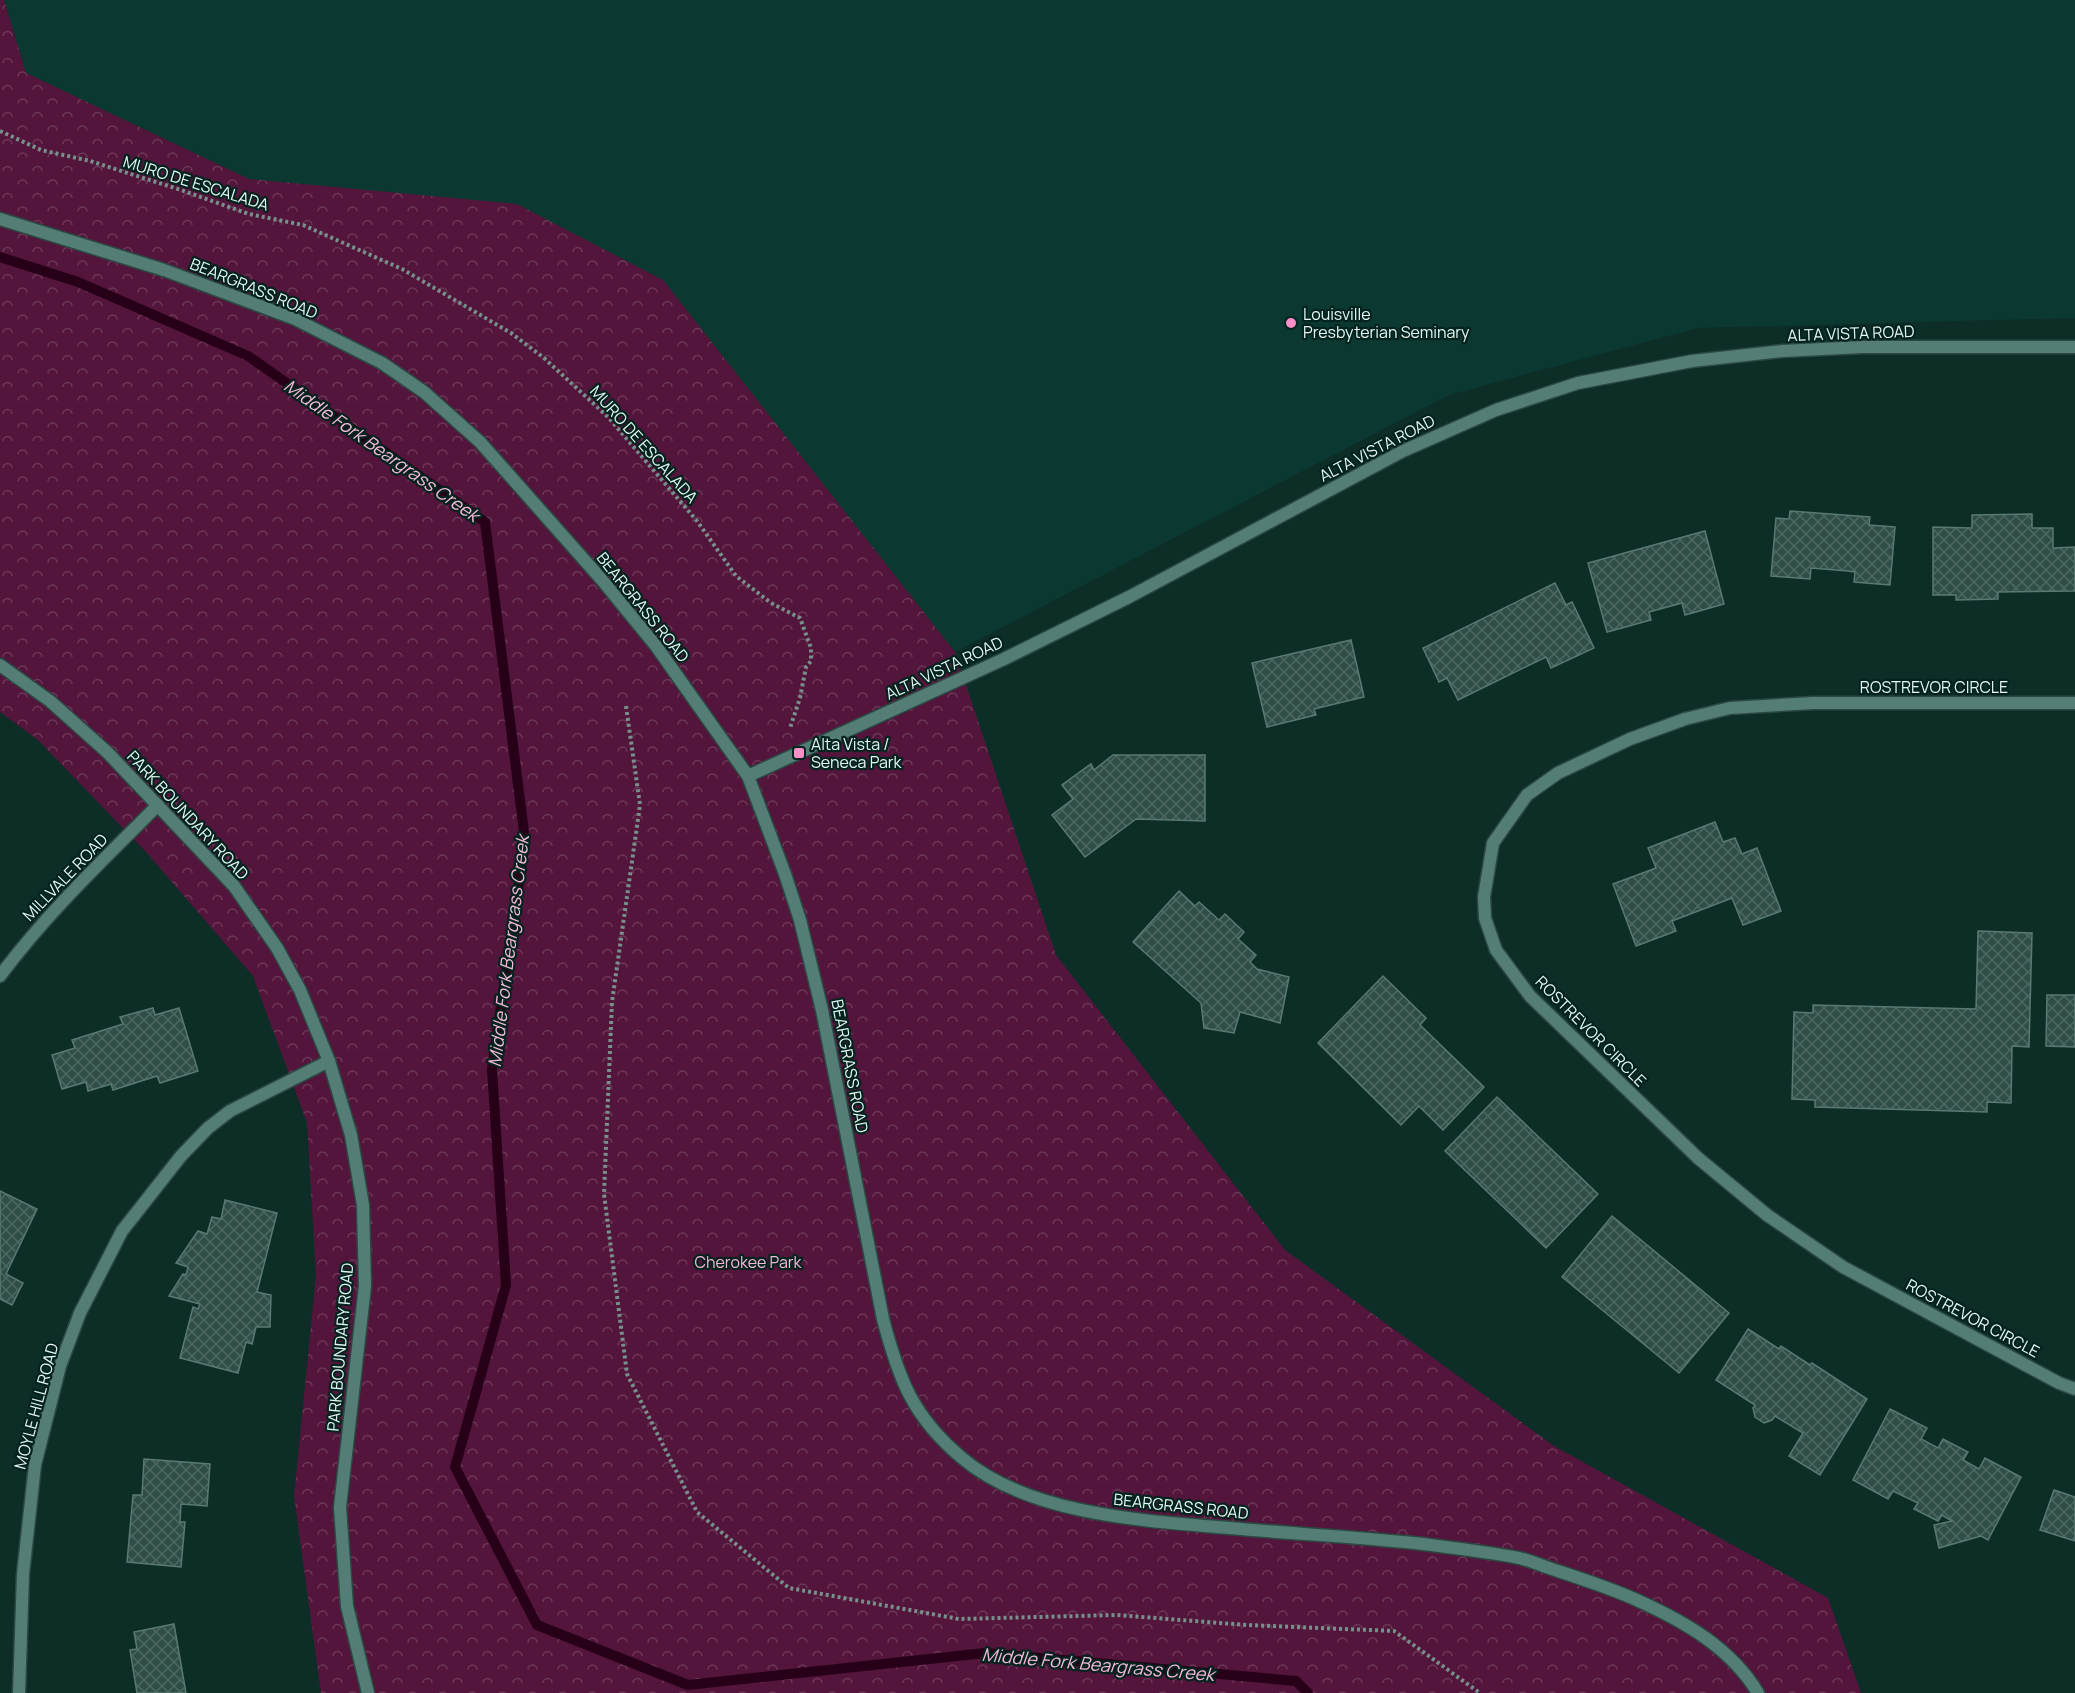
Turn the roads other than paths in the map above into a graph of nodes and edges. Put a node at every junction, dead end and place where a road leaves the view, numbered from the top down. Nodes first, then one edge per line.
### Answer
1 (0, 219) edge
2 (2075, 347) edge
3 (0, 665) edge
4 (2075, 703) edge
5 (748, 776) junction
6 (158, 805) junction
7 (0, 976) edge
8 (329, 1061) junction
9 (2075, 1389) edge
10 (19, 1693) edge
11 (368, 1693) edge
12 (1758, 1693) edge

1 - 5 street, BEARGRASS ROAD
2 - 5 street, ALTA VISTA ROAD
3 - 6 street, PARK BOUNDARY ROAD
4 - 9 street, ROSTREVOR CIRCLE
5 - 12 street, BEARGRASS ROAD
6 - 7 street, MILLVALE ROAD
6 - 8 street, PARK BOUNDARY ROAD
8 - 10 street, MOYLE HILL ROAD
8 - 11 street, PARK BOUNDARY ROAD

